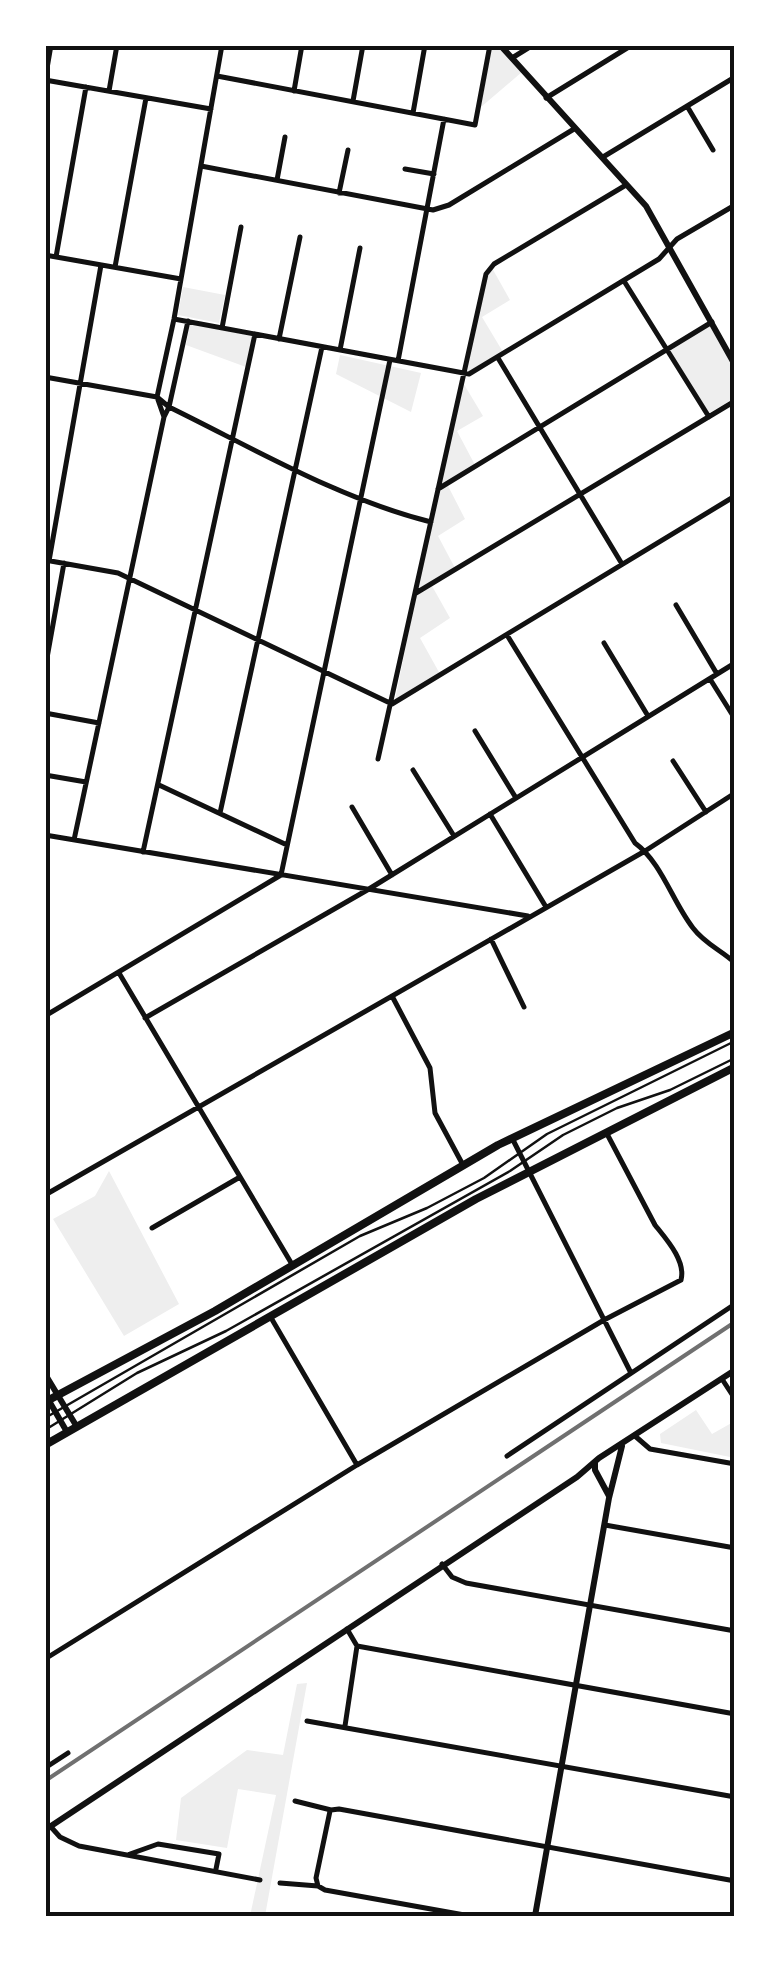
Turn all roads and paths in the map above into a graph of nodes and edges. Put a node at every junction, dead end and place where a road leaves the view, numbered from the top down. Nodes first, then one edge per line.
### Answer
1 (51, 45) edge
2 (117, 45) edge
3 (222, 45) edge
4 (302, 45) edge
5 (363, 45) edge
6 (425, 45) edge
7 (490, 45) edge
8 (500, 45) edge
9 (534, 45) edge
10 (632, 45) edge
11 (512, 58) junction
12 (216, 76) junction
13 (735, 77) edge
14 (45, 80) edge
15 (86, 87) junction
16 (110, 91) junction
17 (294, 91) junction
18 (146, 98) junction
19 (546, 98) junction
20 (353, 102) junction
21 (687, 106) junction
22 (211, 109) junction
23 (413, 113) junction
24 (444, 119) junction
25 (574, 129) junction
26 (286, 137) dead end
27 (348, 150) dead end
28 (713, 150) dead end
29 (600, 158) junction
30 (201, 166) junction
31 (405, 168) dead end
32 (434, 174) junction
33 (276, 180) junction
34 (626, 185) junction
35 (339, 193) junction
36 (735, 204) edge
37 (428, 210) junction
38 (241, 227) dead end
39 (300, 237) dead end
40 (671, 246) junction
41 (360, 248) dead end
42 (45, 255) edge
43 (56, 257) junction
44 (101, 265) junction
45 (116, 267) junction
46 (182, 279) junction
47 (624, 280) junction
48 (174, 319) junction
49 (188, 321) junction
50 (712, 322) junction
51 (222, 328) junction
52 (255, 334) junction
53 (279, 339) junction
54 (322, 347) junction
55 (340, 350) junction
56 (667, 350) junction
57 (498, 358) junction
58 (390, 360) junction
59 (398, 361) junction
60 (735, 365) edge
61 (462, 375) junction
62 (45, 378) edge
63 (80, 384) junction
64 (157, 397) junction
65 (735, 401) edge
66 (169, 407) junction
67 (164, 417) junction
68 (709, 417) junction
69 (540, 427) junction
70 (232, 438) junction
71 (296, 468) junction
72 (438, 489) junction
73 (580, 495) junction
74 (735, 496) edge
75 (361, 498) junction
76 (430, 522) junction
77 (47, 560) edge
78 (64, 563) junction
79 (622, 564) junction
80 (129, 580) junction
81 (414, 594) junction
82 (676, 606) dead end
83 (195, 612) junction
84 (507, 635) junction
85 (258, 641) junction
86 (604, 642) dead end
87 (735, 662) edge
88 (45, 669) edge
89 (324, 672) junction
90 (717, 674) junction
91 (710, 678) junction
92 (390, 703) junction
93 (45, 714) edge
94 (648, 716) junction
95 (735, 719) edge
96 (98, 723) junction
97 (475, 730) dead end
98 (582, 757) junction
99 (378, 759) dead end
100 (673, 762) dead end
101 (413, 770) dead end
102 (45, 775) edge
103 (86, 782) junction
104 (158, 784) junction
105 (735, 793) edge
106 (516, 798) junction
107 (352, 807) dead end
108 (706, 812) junction
109 (220, 813) junction
110 (490, 814) junction
111 (45, 835) edge
112 (454, 836) junction
113 (74, 840) junction
114 (288, 845) junction
115 (644, 851) junction
116 (143, 852) junction
117 (281, 875) junction
118 (392, 875) junction
119 (369, 889) junction
120 (546, 908) junction
121 (531, 916) junction
122 (491, 939) junction
123 (735, 963) edge
124 (119, 973) junction
125 (392, 996) junction
126 (524, 1007) dead end
127 (45, 1016) edge
128 (145, 1018) junction
129 (735, 1032) edge
130 (735, 1041) edge
131 (735, 1058) edge
132 (735, 1067) edge
133 (198, 1107) junction
134 (606, 1132) junction
135 (512, 1138) junction
136 (519, 1152) junction
137 (524, 1161) junction
138 (463, 1166) junction
139 (529, 1171) junction
140 (240, 1177) junction
141 (45, 1195) edge
142 (152, 1228) dead end
143 (293, 1266) junction
144 (735, 1304) edge
145 (270, 1316) junction
146 (604, 1320) junction
147 (735, 1370) edge
148 (631, 1373) junction
149 (45, 1374) edge
150 (722, 1378) junction
151 (49, 1398) edge
152 (735, 1399) edge
153 (64, 1407) junction
154 (56, 1412) junction
155 (70, 1416) junction
156 (45, 1418) edge
157 (61, 1421) junction
158 (77, 1427) junction
159 (45, 1430) edge
160 (68, 1432) junction
161 (636, 1436) junction
162 (624, 1444) junction
163 (45, 1445) edge
164 (606, 1455) junction
165 (507, 1456) dead end
166 (596, 1462) junction
167 (617, 1462) junction
168 (735, 1464) edge
169 (357, 1465) junction
170 (615, 1474) junction
171 (599, 1476) junction
172 (576, 1477) junction
173 (609, 1498) junction
174 (604, 1525) junction
175 (735, 1548) edge
176 (442, 1564) junction
177 (590, 1605) junction
178 (347, 1629) junction
179 (735, 1631) edge
180 (358, 1646) junction
181 (45, 1660) edge
182 (576, 1686) junction
183 (735, 1714) edge
184 (308, 1721) dead end
185 (345, 1726) junction
186 (68, 1753) dead end
187 (562, 1766) junction
188 (45, 1768) edge
189 (735, 1796) edge
190 (294, 1801) dead end
191 (331, 1810) junction
192 (48, 1829) edge
193 (547, 1847) junction
194 (128, 1854) junction
195 (216, 1870) junction
196 (260, 1880) dead end
197 (735, 1881) edge
198 (280, 1883) dead end
199 (318, 1886) junction
200 (470, 1916) edge
201 (535, 1916) edge

1 - 14 street
2 - 16 street
3 - 12 street
4 - 17 street
5 - 20 street
6 - 23 street
7 - 24 street
8 - 11 street
9 - 11 street
10 - 19 street
11 - 19 street
12 - 17 street
12 - 22 street
13 - 21 street
14 - 15 street
15 - 16 street
15 - 43 street
16 - 18 street
17 - 20 street
18 - 22 street
18 - 45 street
19 - 25 street
20 - 23 street
21 - 28 street
21 - 29 street
22 - 30 street
23 - 24 street
24 - 32 street
25 - 29 street
25 - 37 street
26 - 33 street
27 - 35 street
29 - 34 street
30 - 33 street
30 - 46 street
31 - 32 street
32 - 37 street
33 - 35 street
34 - 40 street
34 - 61 street
35 - 37 street
36 - 40 street
37 - 59 street
38 - 51 street
39 - 53 street
40 - 47 street
40 - 50 street
41 - 55 street
42 - 43 street
43 - 44 street
44 - 45 street
44 - 63 street
45 - 46 street
46 - 48 street
47 - 56 street
47 - 57 street
48 - 49 street
48 - 64 street
49 - 51 street
49 - 66 street
50 - 56 street
50 - 60 street
51 - 52 street
52 - 53 street
52 - 70 street
53 - 54 street
54 - 55 street
54 - 71 street
55 - 58 street
56 - 68 street
56 - 69 street
57 - 61 street
57 - 69 street
58 - 59 street
58 - 75 street
59 - 61 street
61 - 72 street
62 - 63 street
63 - 64 street
63 - 77 street
64 - 66 street
64 - 67 street
65 - 68 street
66 - 67 street
66 - 70 street
67 - 80 street
68 - 73 street
69 - 72 street
69 - 73 street
70 - 71 street
70 - 83 street
71 - 75 street
71 - 85 street
72 - 76 street
73 - 79 street
73 - 81 street
74 - 79 street
75 - 76 street
75 - 89 street
76 - 81 street
77 - 78 street
78 - 80 street
78 - 88 street
79 - 84 street
80 - 83 street
80 - 96 street
81 - 92 street
82 - 90 street
83 - 85 street
83 - 104 street
84 - 92 street
84 - 98 street
85 - 89 street
85 - 109 street
86 - 94 street
87 - 90 street
89 - 92 street
89 - 114 street
90 - 91 street
91 - 94 street
91 - 95 street
92 - 99 street
93 - 96 street
94 - 98 street
96 - 103 street
97 - 106 street
98 - 106 street
98 - 115 street
100 - 108 street
101 - 112 street
102 - 103 street
103 - 113 street
104 - 109 street
104 - 116 street
105 - 108 street
106 - 110 street
107 - 118 street
108 - 115 street
109 - 114 street
110 - 112 street
110 - 120 street
111 - 113 street
112 - 118 street
113 - 116 street
114 - 117 street
115 - 120 street
115 - 123 street
116 - 117 street
117 - 119 street
117 - 124 street
118 - 119 street
119 - 121 street
119 - 128 street
120 - 121 street
121 - 122 street
122 - 125 street
122 - 126 street
124 - 127 street
124 - 128 street
125 - 133 street
125 - 138 street
128 - 133 street
129 - 135 main road
130 - 136 lane
131 - 137 lane
132 - 134 main road
133 - 140 street
133 - 141 street
134 - 139 main road
134 - 146 street
135 - 136 street
135 - 138 main road
136 - 137 street
136 - 153 lane
137 - 139 street
137 - 155 lane
138 - 143 main road
139 - 145 main road
139 - 146 street
140 - 142 street
140 - 143 street
143 - 151 main road
144 - 148 street
145 - 158 main road
145 - 169 street
146 - 148 street
146 - 169 street
147 - 150 street
148 - 165 street
149 - 151 street
150 - 152 street
150 - 161 street
151 - 153 street
151 - 154 street
153 - 154 lane
153 - 155 street
154 - 156 lane
154 - 157 street
155 - 157 lane
155 - 158 street
157 - 159 lane
157 - 160 street
158 - 160 main road
160 - 163 main road
161 - 162 street
161 - 168 street
162 - 164 street
162 - 167 street
164 - 166 street
164 - 167 street
166 - 171 street
166 - 172 street
167 - 170 street
169 - 181 street
170 - 171 street
170 - 173 street
171 - 172 street
171 - 173 street
172 - 176 street
173 - 174 street
174 - 175 street
174 - 177 street
176 - 177 street
176 - 178 street
177 - 179 street
177 - 182 street
178 - 180 street
178 - 192 street
180 - 182 street
180 - 185 street
182 - 183 street
182 - 187 street
184 - 185 street
185 - 187 street
186 - 188 street
187 - 189 street
187 - 193 street
190 - 191 street
191 - 193 street
191 - 199 street
192 - 194 street
193 - 197 street
193 - 201 street
194 - 195 street
194 - 195 street
195 - 196 street
198 - 199 street
199 - 200 street

